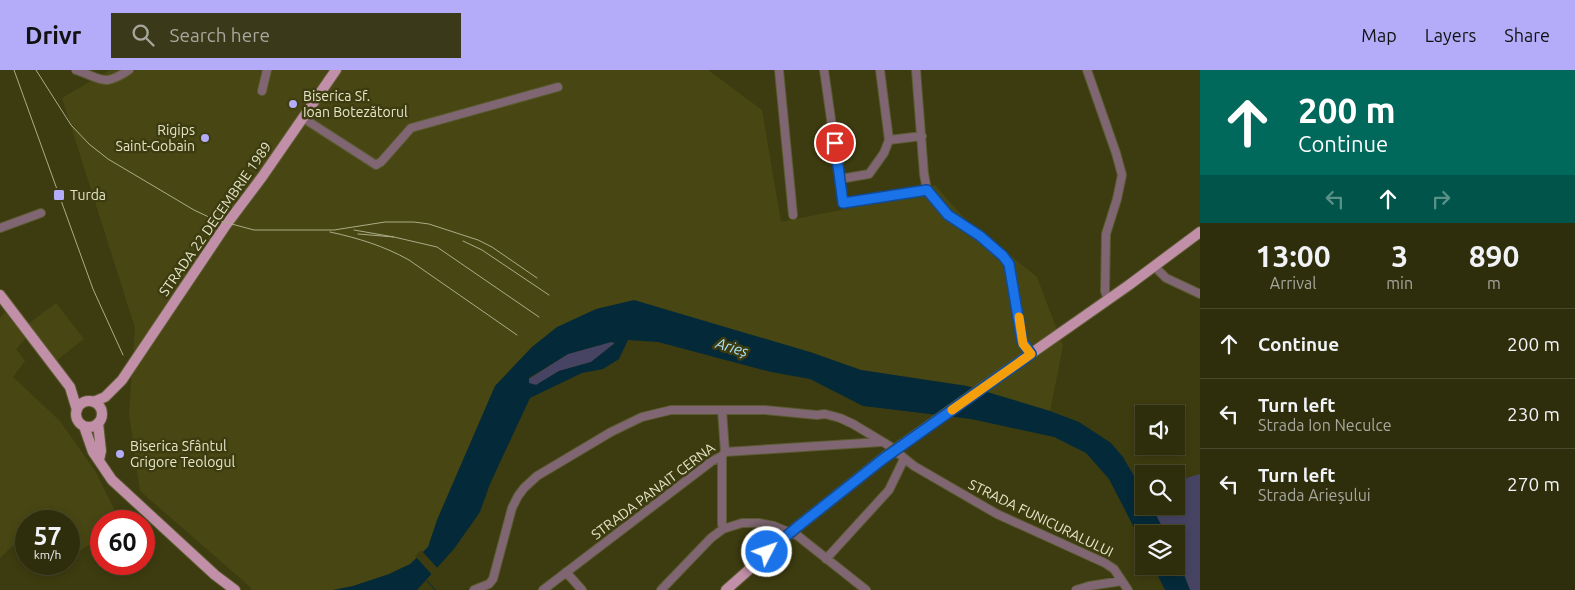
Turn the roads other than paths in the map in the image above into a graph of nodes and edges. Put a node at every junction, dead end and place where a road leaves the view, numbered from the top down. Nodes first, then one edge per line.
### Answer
1 (76, 70) edge
2 (129, 70) edge
3 (267, 70) edge
4 (336, 70) edge
5 (779, 70) edge
6 (824, 70) edge
7 (880, 70) edge
8 (916, 70) edge
9 (1087, 70) edge
10 (558, 87) dead end
11 (262, 91) dead end
12 (303, 118) junction
13 (922, 136) junction
14 (889, 140) junction
15 (840, 179) junction
16 (927, 190) junction
17 (41, 213) dead end
18 (793, 215) dead end
19 (0, 228) edge
20 (1200, 232) edge
21 (1154, 266) junction
22 (1200, 294) edge
23 (0, 295) edge
24 (1108, 300) junction
25 (1031, 354) junction
26 (118, 384) junction
27 (70, 387) junction
28 (92, 402) junction
29 (77, 410) junction
30 (722, 410) junction
31 (99, 422) junction
32 (84, 426) junction
33 (882, 442) junction
34 (723, 454) junction
35 (904, 459) junction
36 (99, 460) junction
37 (723, 529) junction
38 (826, 559) junction
39 (566, 572) junction
40 (215, 574) junction
41 (1122, 581) junction
42 (227, 590) edge
43 (235, 590) edge
44 (474, 590) edge
45 (543, 590) edge
46 (582, 590) edge
47 (661, 590) edge
48 (726, 590) edge
49 (866, 590) edge
50 (1076, 590) edge
51 (1128, 590) edge

1 - 2 street
3 - 11 street
4 - 12 main road, STRADA 22 DECEMBRIE 1989
5 - 18 street
6 - 15 street
7 - 14 street
8 - 13 street
9 - 24 street
10 - 12 street
12 - 26 main road, STRADA 22 DECEMBRIE 1989
13 - 14 street
13 - 16 street
14 - 15 street
15 - 16 street
16 - 25 street
17 - 19 street
20 - 21 main road
21 - 22 street
21 - 24 main road
23 - 27 main road
24 - 25 main road
25 - 48 main road, bridge
26 - 28 main road, STRADA 22 DECEMBRIE 1989
26 - 31 main road, STRADA 22 DECEMBRIE 1989
27 - 28 main road
27 - 29 main road
28 - 29 main road
28 - 31 main road
29 - 32 main road
30 - 33 street, STRADA FUNICURALULUI
30 - 34 street
30 - 44 street, STRADA FUNICURALULUI
31 - 32 main road
31 - 36 main road
32 - 36 main road
33 - 34 street, STRADA PANAIT CERNA
33 - 35 street, STRADA FUNICURALULUI
34 - 37 street
34 - 39 street, STRADA PANAIT CERNA
35 - 38 street
35 - 41 street, STRADA FUNICURALULUI
36 - 40 main road
37 - 38 street
37 - 47 street
38 - 49 street
39 - 45 street, STRADA PANAIT CERNA
39 - 46 street
40 - 42 main road
40 - 43 main road
41 - 50 street
41 - 51 street, STRADA FUNICURALULUI

